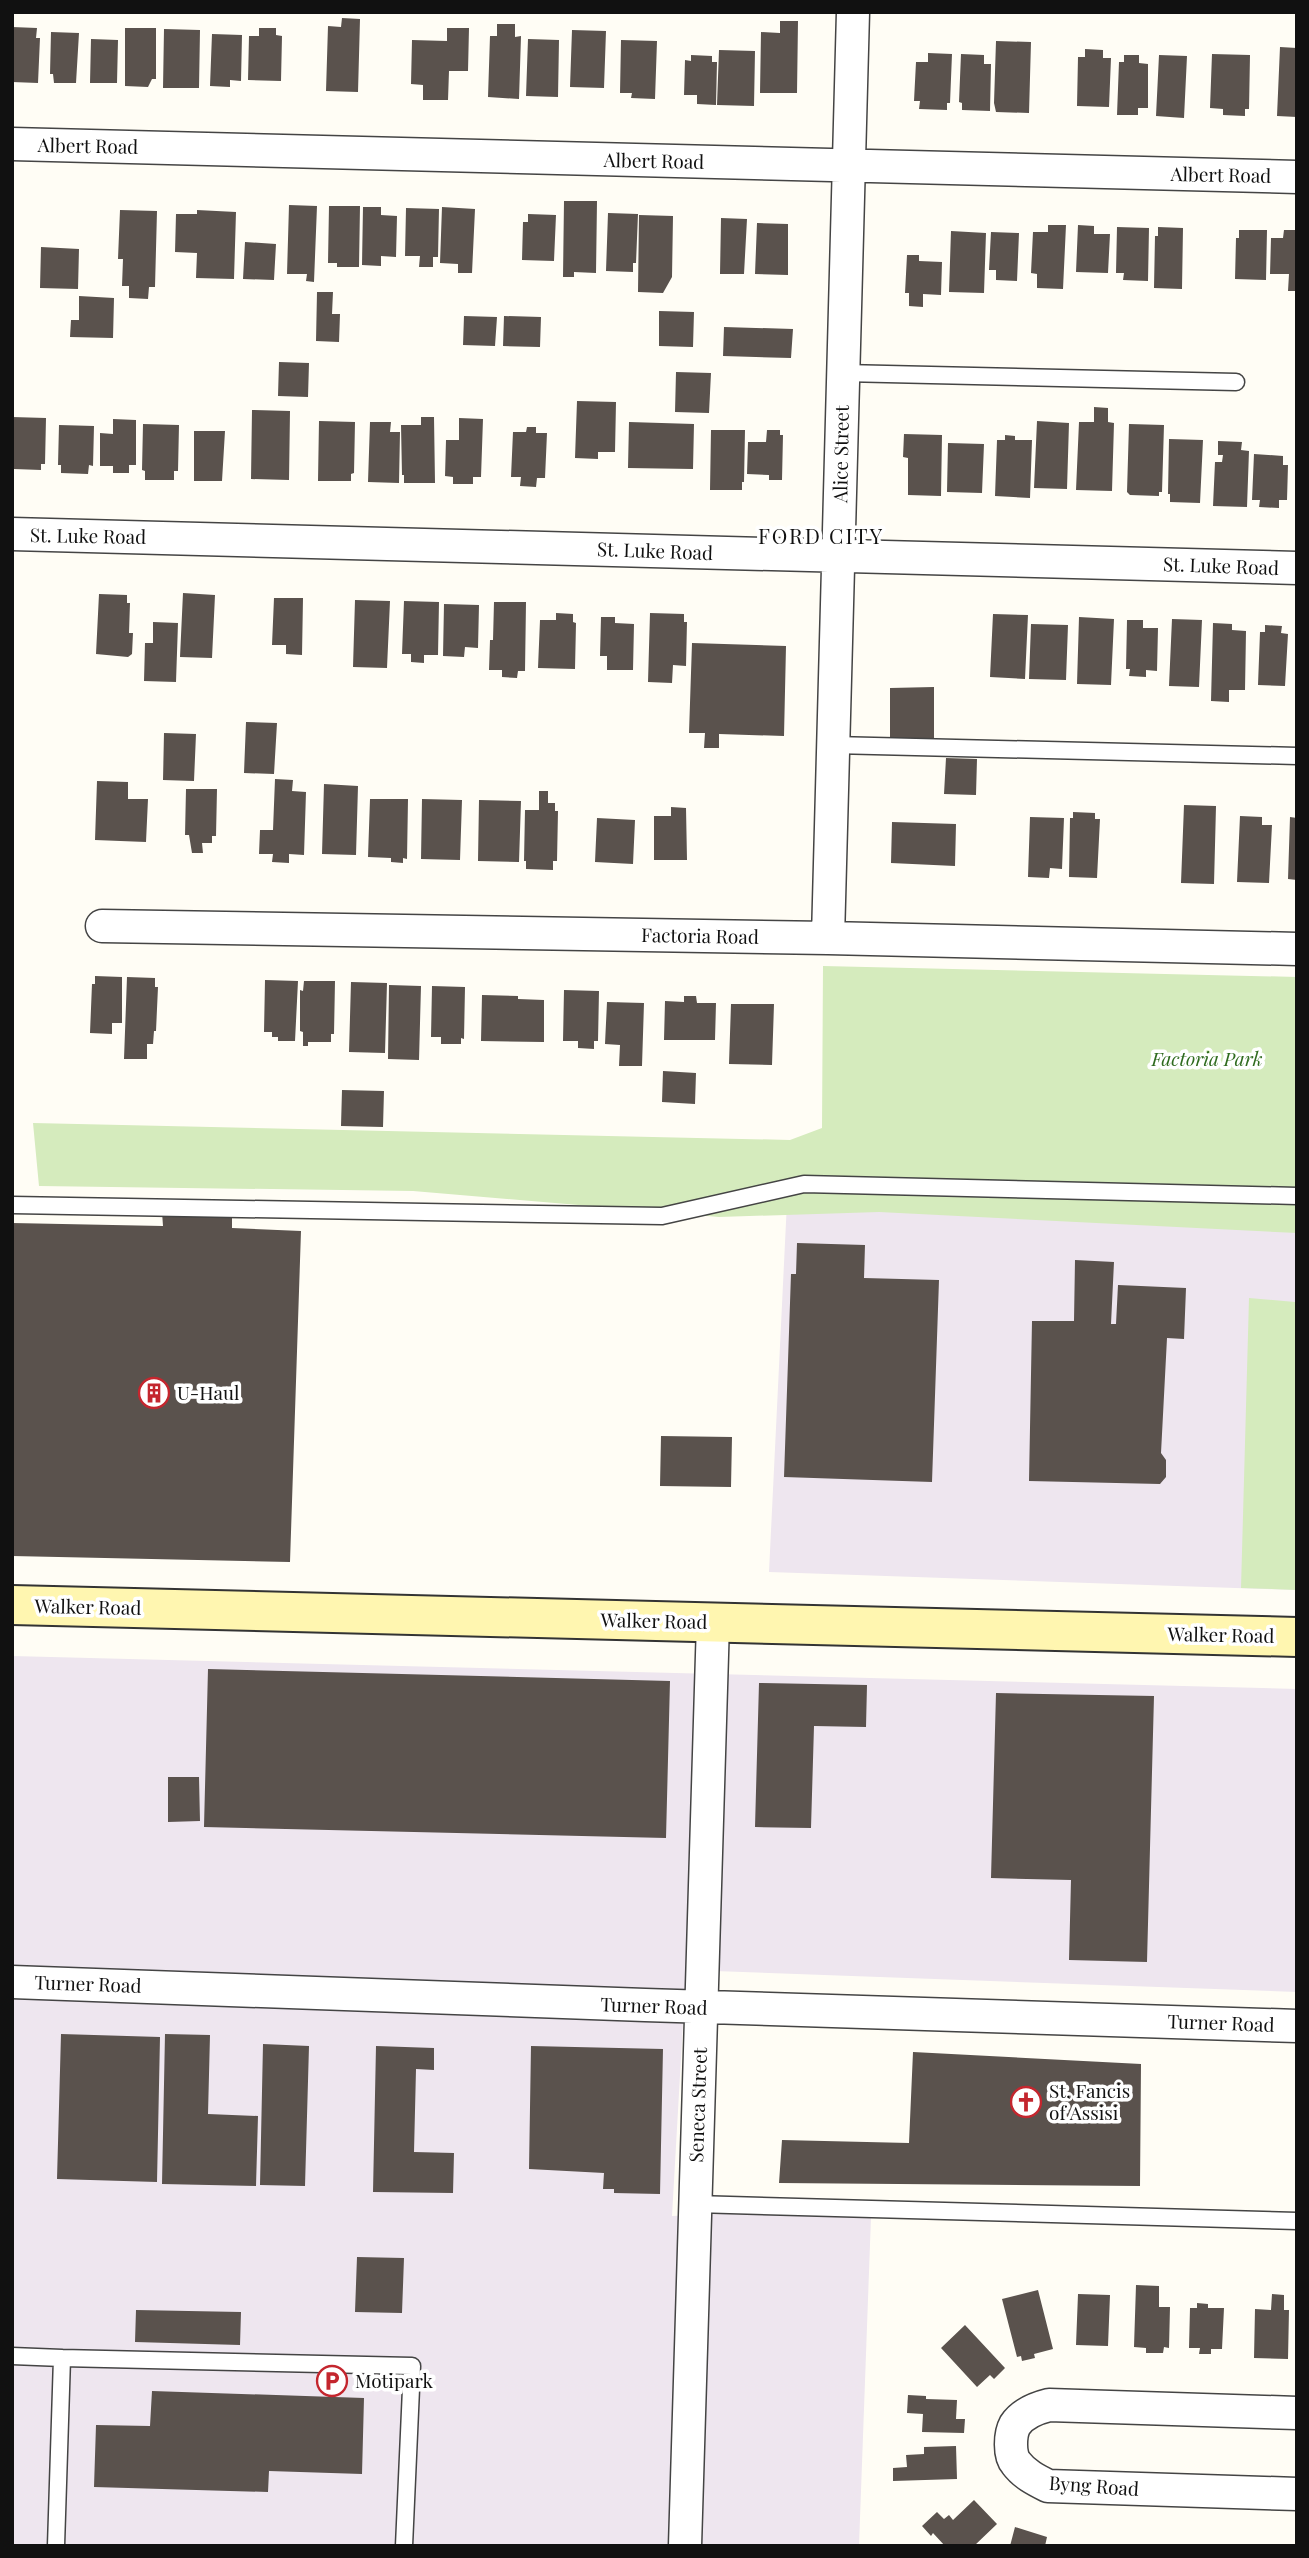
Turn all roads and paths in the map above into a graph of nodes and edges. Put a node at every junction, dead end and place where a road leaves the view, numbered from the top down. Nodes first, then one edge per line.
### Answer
1 (853, 12) edge
2 (12, 144) edge
3 (848, 165) junction
4 (1297, 177) edge
5 (843, 373) junction
6 (1236, 382) dead end
7 (12, 534) edge
8 (838, 556) junction
9 (1297, 568) edge
10 (833, 745) junction
11 (1297, 756) edge
12 (102, 926) dead end
13 (828, 938) junction
14 (1297, 949) edge
15 (1297, 1196) edge
16 (12, 1205) edge
17 (12, 1605) edge
18 (713, 1622) junction
19 (1297, 1637) edge
20 (12, 1982) edge
21 (701, 2007) junction
22 (1297, 2026) edge
23 (695, 2204) junction
24 (1297, 2221) edge
25 (12, 2356) edge
26 (62, 2358) junction
27 (1297, 2413) edge
28 (1297, 2494) edge
29 (56, 2546) edge
30 (404, 2546) edge
31 (685, 2546) edge

1 - 3 street, Alice Street
2 - 3 street, Albert Road
3 - 4 street, Albert Road
3 - 5 street, Alice Street
5 - 6 lane
5 - 8 street, Alice Street
7 - 8 street, St. Luke Road
8 - 9 street, St. Luke Road
8 - 10 street, Alice Street
10 - 11 lane
10 - 13 street, Alice Street
12 - 13 street, Factoria Road
13 - 14 street, Factoria Road
15 - 16 lane
17 - 18 main road, Walker Road
18 - 19 main road, Walker Road
18 - 21 street, Seneca Street
20 - 21 street, Turner Road
21 - 22 street, Turner Road
21 - 23 street, Seneca Street
23 - 24 lane
23 - 31 street, Seneca Street
25 - 26 lane
26 - 29 lane
26 - 30 lane
27 - 28 street, Byng Road

